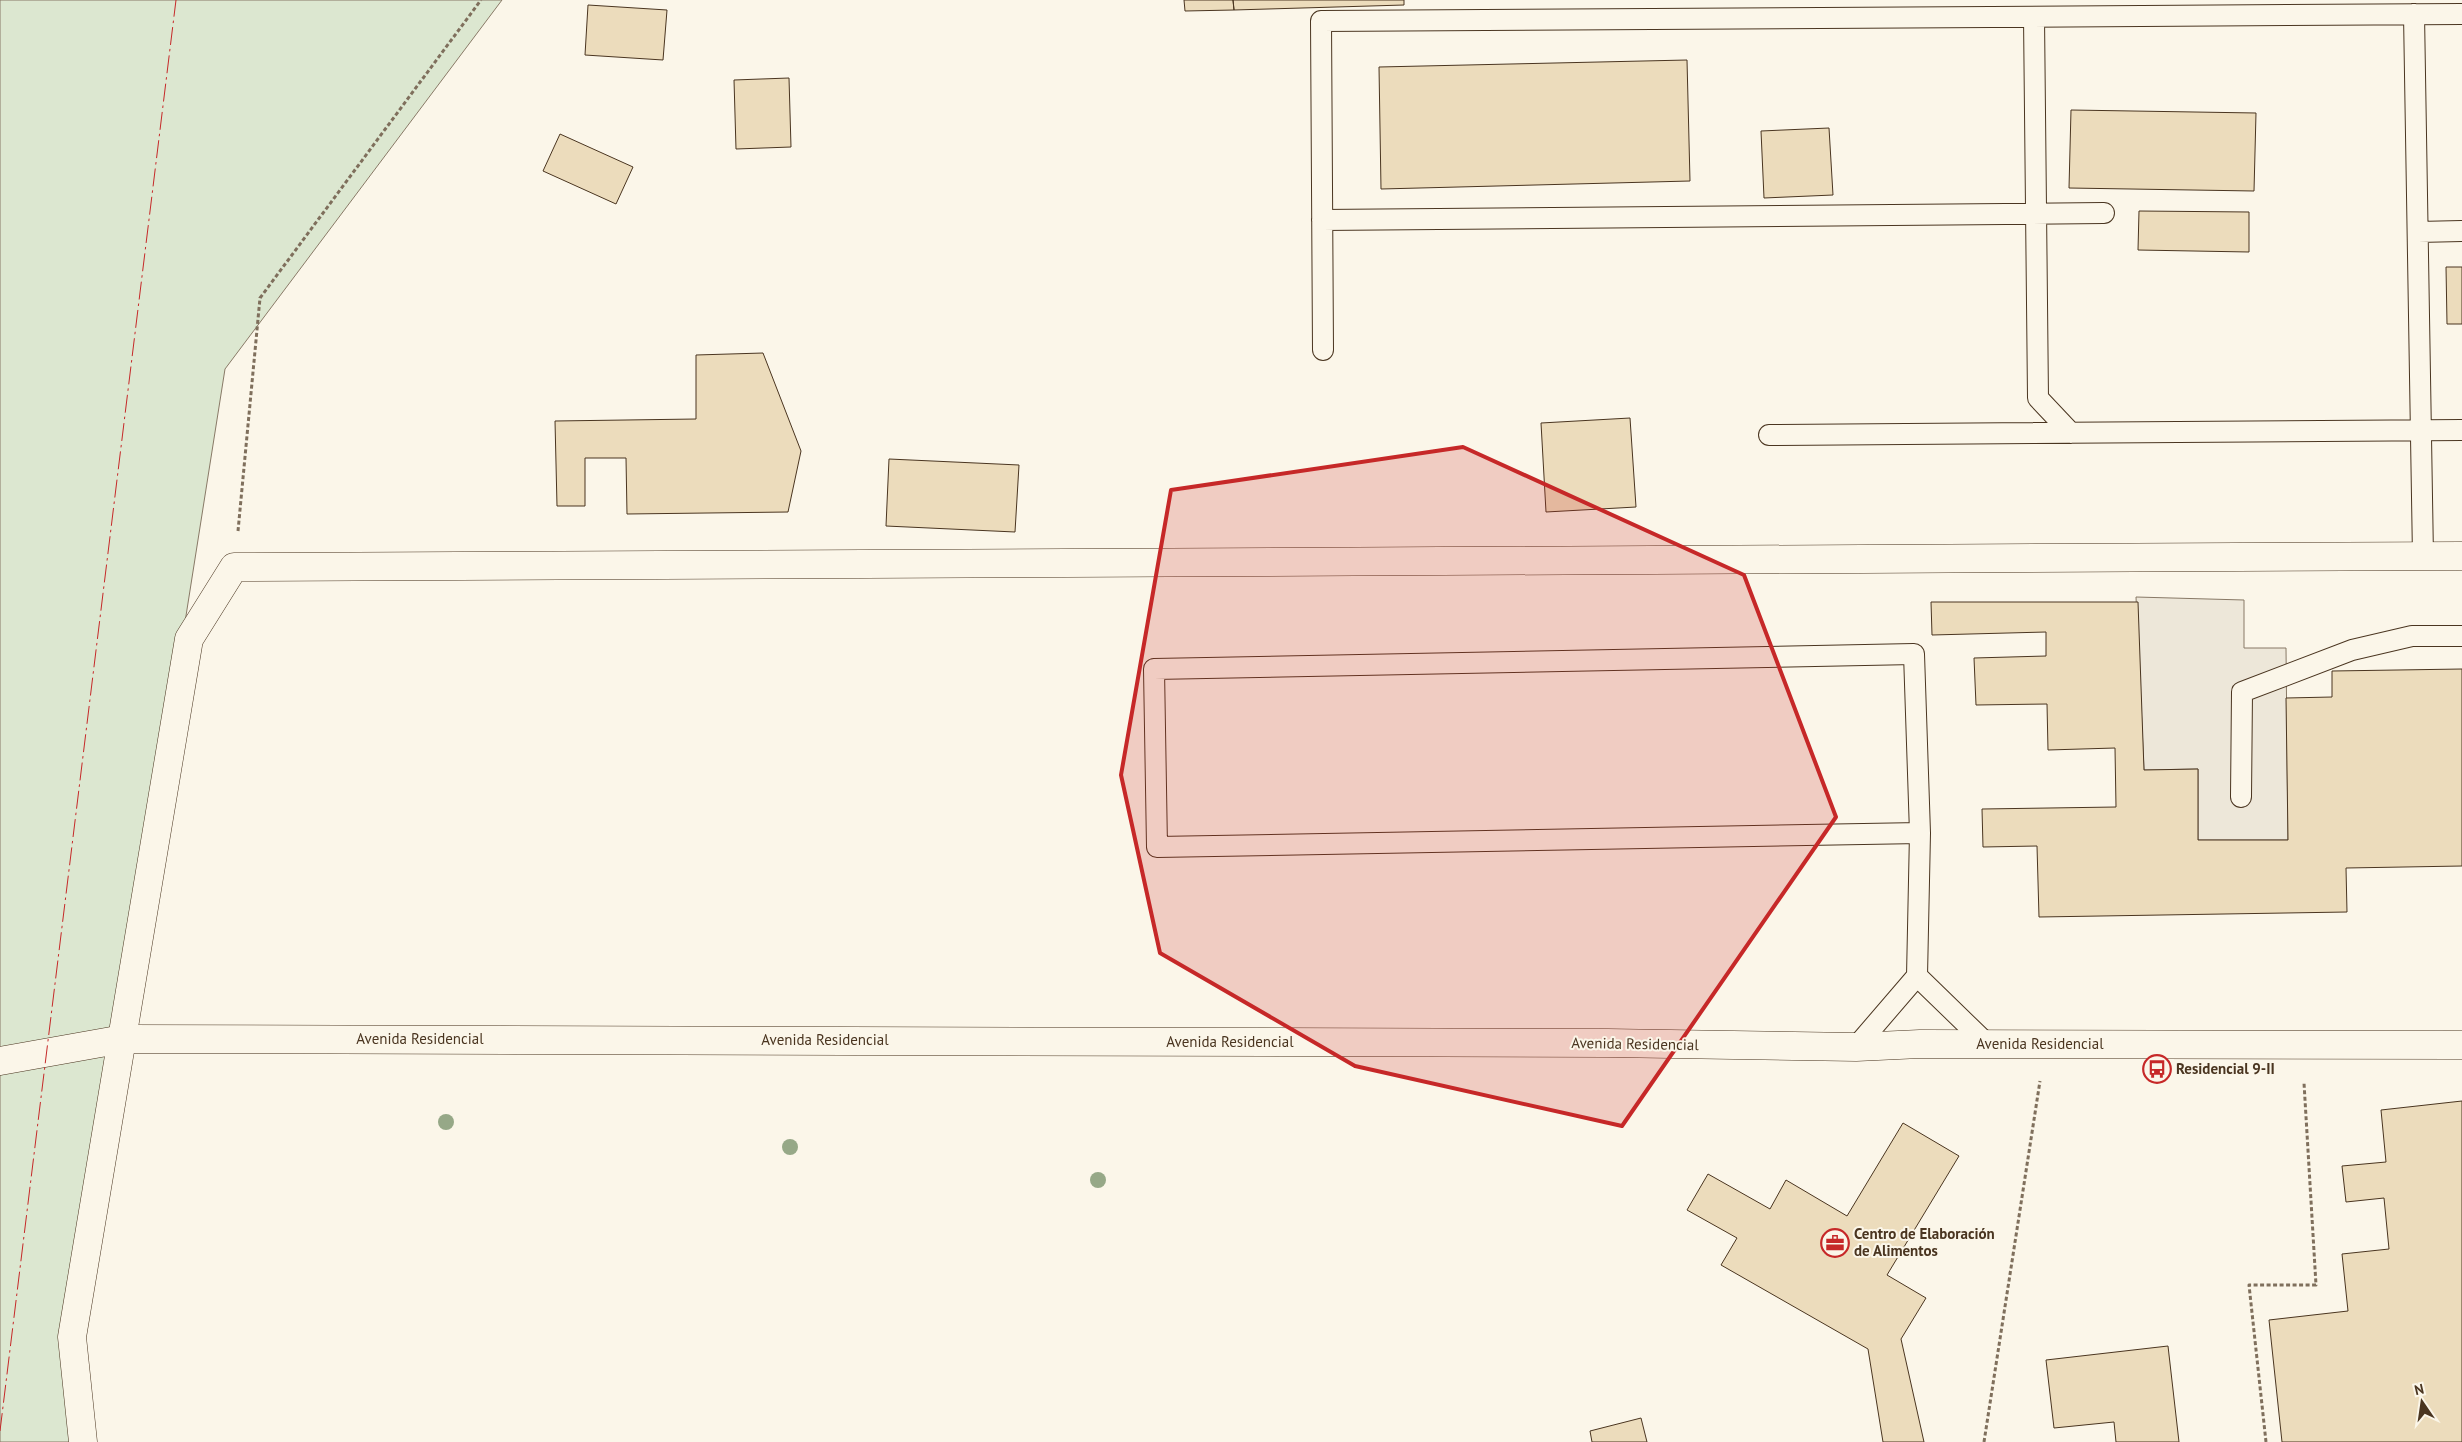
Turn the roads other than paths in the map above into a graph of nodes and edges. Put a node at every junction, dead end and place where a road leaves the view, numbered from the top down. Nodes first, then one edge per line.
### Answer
1 (2414, 14) junction
2 (2462, 14) edge
3 (2034, 17) junction
4 (2035, 213) junction
5 (2104, 213) dead end
6 (1322, 220) junction
7 (2462, 231) edge
8 (2418, 232) junction
9 (1322, 350) dead end
10 (2462, 430) edge
11 (2421, 431) junction
12 (2071, 433) junction
13 (1769, 435) dead end
14 (2462, 556) edge
15 (2423, 557) junction
16 (2462, 636) edge
17 (2241, 797) dead end
18 (1920, 833) junction
19 (1917, 976) junction
20 (122, 1039) junction
21 (1987, 1044) junction
22 (2462, 1045) edge
23 (1856, 1047) junction
24 (0, 1061) edge
25 (83, 1442) edge

1 - 2 lane
1 - 3 lane
1 - 8 lane
3 - 4 lane
3 - 6 lane
4 - 5 lane
4 - 6 lane
4 - 12 lane
6 - 9 lane
7 - 8 lane
8 - 11 lane
10 - 11 lane
11 - 12 lane
11 - 15 lane
12 - 13 lane
14 - 15 street
15 - 20 street
16 - 17 lane
18 - 18 lane
18 - 19 lane
19 - 21 lane
19 - 23 lane
20 - 23 street, Avenida Residencial
20 - 24 street, Avenida Residencial
20 - 25 street
21 - 22 street, Avenida Residencial
21 - 23 street, Avenida Residencial

